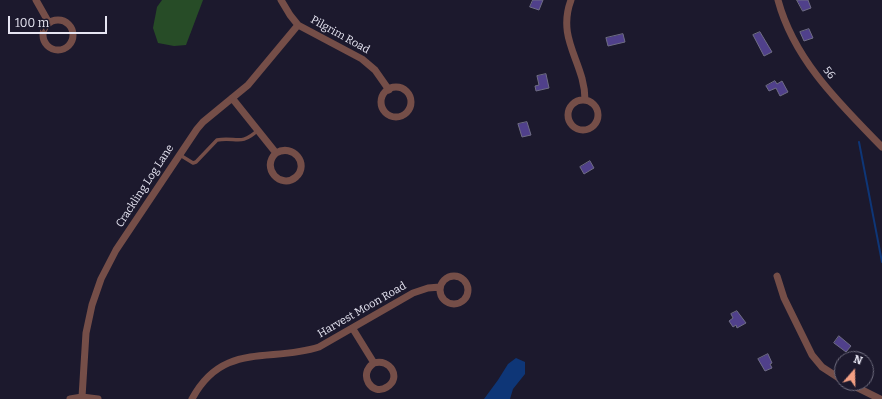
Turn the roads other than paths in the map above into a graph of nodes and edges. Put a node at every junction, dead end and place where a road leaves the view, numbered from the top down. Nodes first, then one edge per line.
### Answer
1 (36, 0) edge
2 (280, 0) edge
3 (571, 0) edge
4 (778, 0) edge
5 (49, 23) junction
6 (298, 25) junction
7 (389, 90) junction
8 (232, 98) junction
9 (585, 100) junction
10 (258, 130) junction
11 (882, 147) edge
12 (276, 153) junction
13 (179, 154) junction
14 (777, 276) dead end
15 (440, 287) dead end
16 (353, 329) junction
17 (374, 363) dead end
18 (834, 375) edge
19 (864, 391) edge
20 (82, 397) junction
21 (70, 399) edge
22 (98, 399) edge
23 (192, 399) edge
24 (880, 399) edge

1 - 5 street
2 - 6 street, Pilgrim Road
3 - 9 street
4 - 11 street, 56
5 - 5 street
6 - 7 street, Pilgrim Road
6 - 8 street, Crackling Log Lane
7 - 7 street
8 - 10 street
8 - 13 street, Crackling Log Lane
9 - 9 street
10 - 12 street
10 - 13 lane
12 - 12 street
13 - 20 street, Crackling Log Lane
14 - 18 street
15 - 16 street, Harvest Moon Road
16 - 17 street
16 - 23 street, Harvest Moon Road
19 - 24 street
20 - 21 street
20 - 22 street

